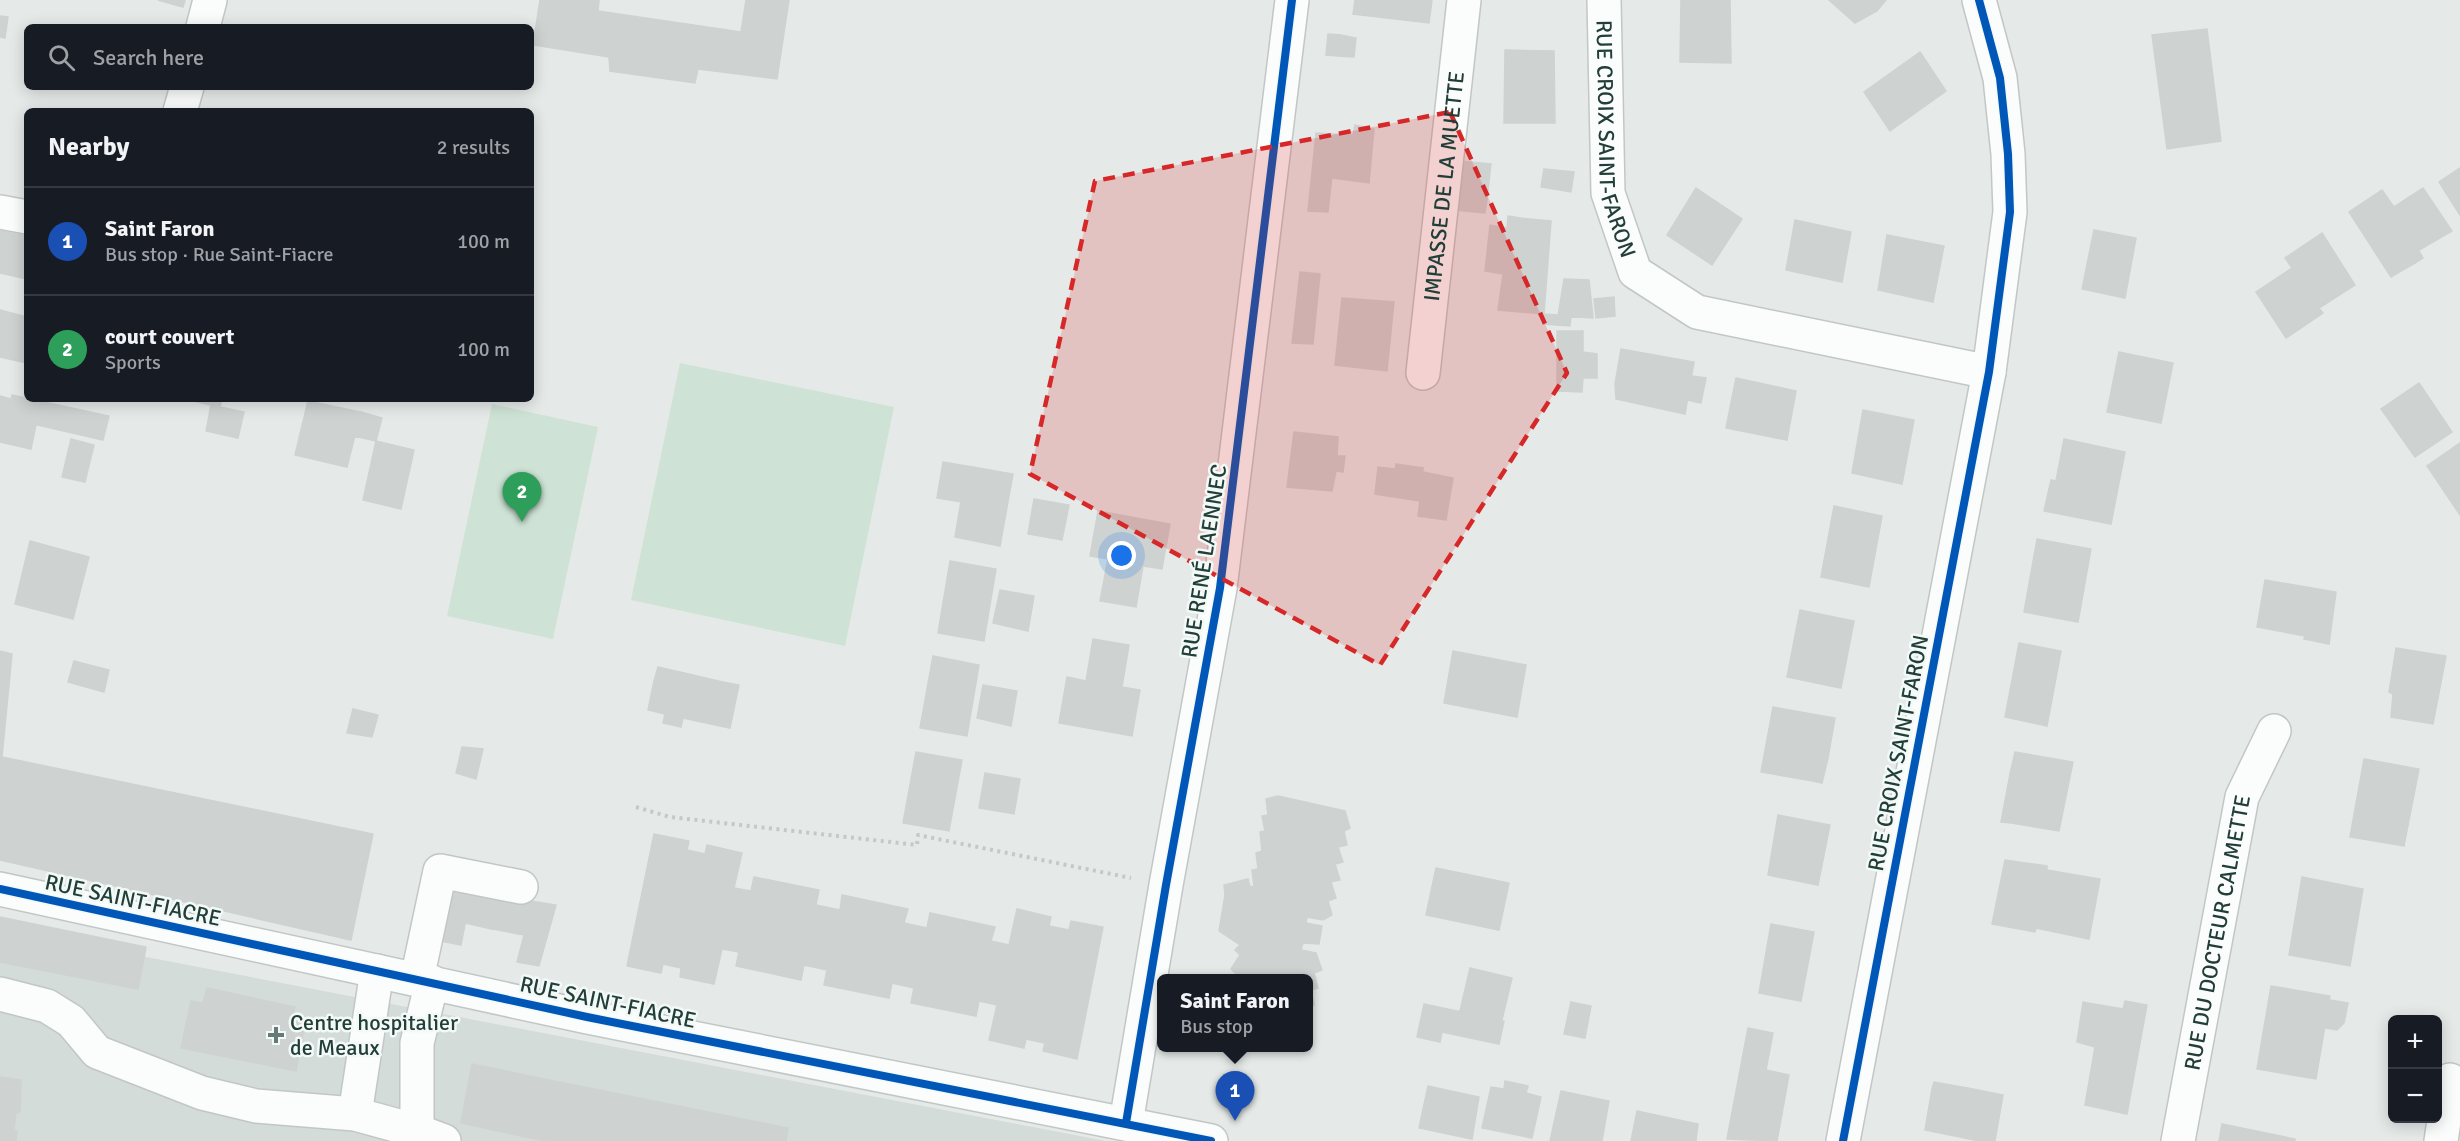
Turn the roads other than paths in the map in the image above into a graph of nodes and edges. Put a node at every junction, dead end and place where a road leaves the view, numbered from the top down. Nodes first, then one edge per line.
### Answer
1 (210, 0) edge
2 (1292, 0) edge
3 (1464, 0) edge
4 (1604, 0) edge
5 (1979, 0) edge
6 (204, 24) edge
7 (185, 90) edge
8 (181, 108) edge
9 (0, 212) edge
10 (24, 216) edge
11 (1989, 372) junction
12 (1423, 373) dead end
13 (2274, 731) dead end
14 (521, 887) dead end
15 (0, 889) edge
16 (377, 971) junction
17 (424, 980) junction
18 (0, 994) edge
19 (2450, 1080) dead end
20 (355, 1114) junction
21 (1126, 1123) junction
22 (430, 1136) edge
23 (1160, 1136) edge
24 (1211, 1141) edge
25 (1843, 1141) edge
26 (2178, 1141) edge
27 (2441, 1141) edge

1 - 6 street
2 - 21 street, RUE RENÉ LAENNEC
3 - 12 street, IMPASSE DE LA MUETTE
4 - 11 street, RUE CROIX SAINT-FARON
5 - 11 street
7 - 8 street
9 - 10 street
11 - 25 street, RUE CROIX SAINT-FARON
13 - 26 street, RUE DU DOCTEUR CALMETTE
14 - 17 street
15 - 16 street, RUE SAINT-FIACRE
16 - 17 street, RUE SAINT-FIACRE
16 - 20 street
17 - 21 street, RUE SAINT-FIACRE
17 - 22 street
18 - 20 street
19 - 27 street
20 - 22 street
21 - 23 street, RUE SAINT-FIACRE
23 - 24 street, RUE SAINT-FIACRE

